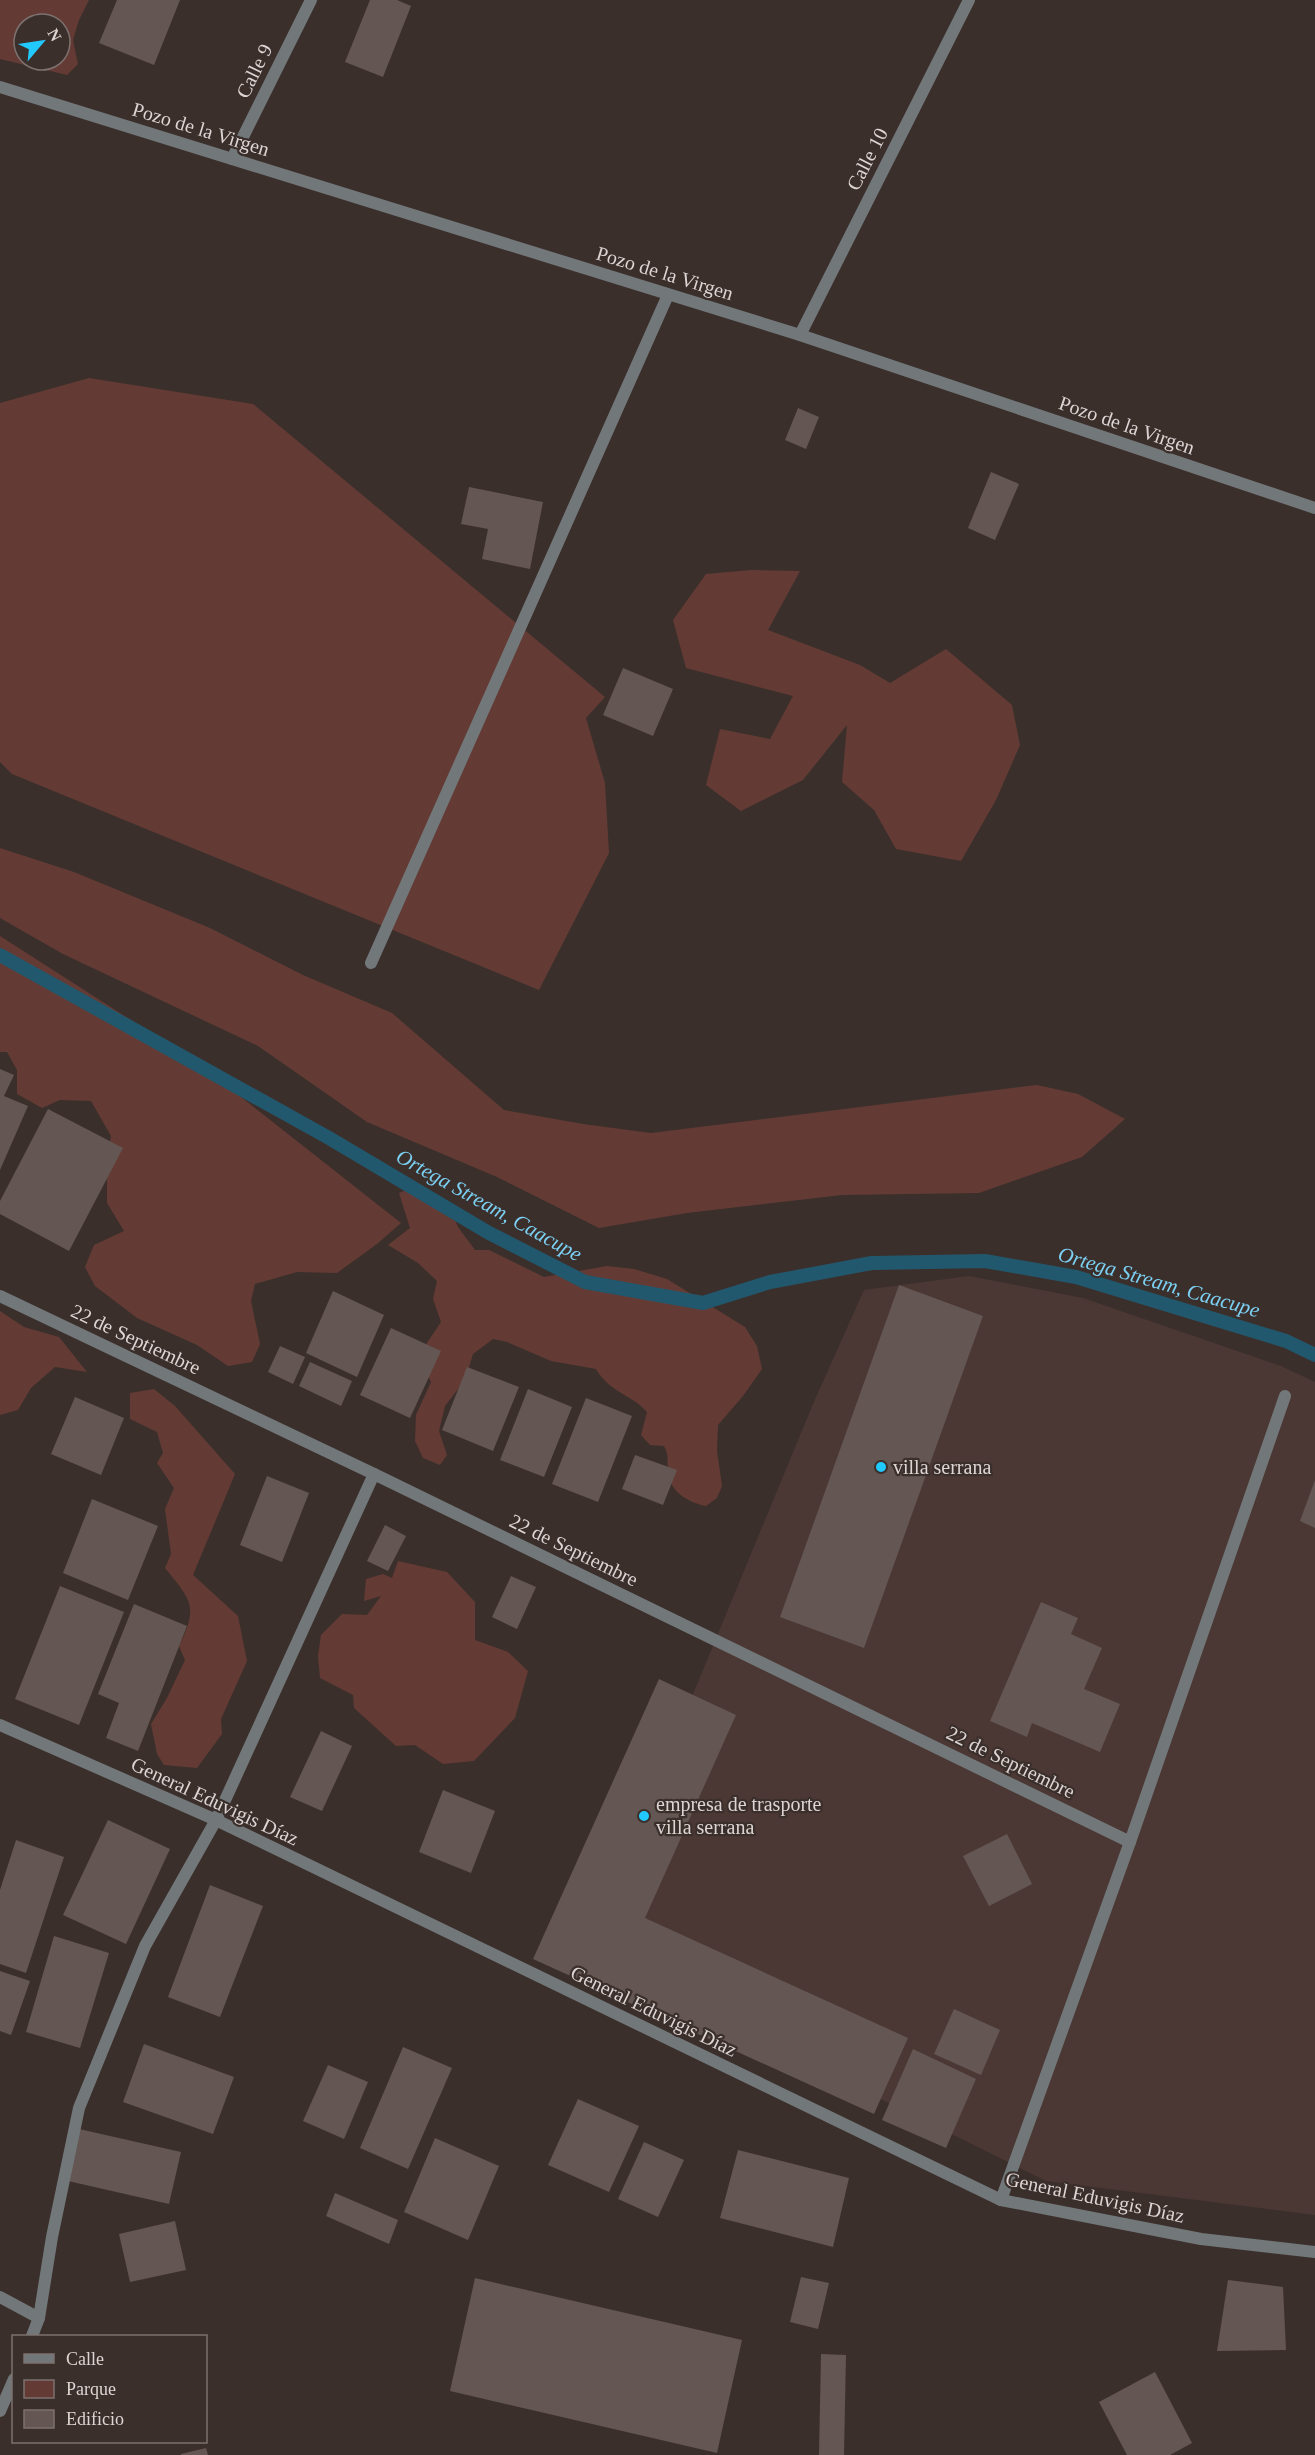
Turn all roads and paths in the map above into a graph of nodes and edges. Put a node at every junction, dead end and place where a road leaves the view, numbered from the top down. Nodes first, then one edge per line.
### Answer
1 (311, 0) edge
2 (969, 0) edge
3 (0, 87) edge
4 (232, 159) junction
5 (669, 295) junction
6 (800, 335) junction
7 (1315, 508) edge
8 (371, 963) dead end
9 (0, 1296) edge
10 (1285, 1396) dead end
11 (374, 1474) junction
12 (0, 1725) edge
13 (216, 1820) junction
14 (1130, 1842) junction
15 (1001, 2200) junction
16 (1315, 2252) edge
17 (0, 2297) edge
18 (39, 2318) junction
19 (33, 2335) edge
20 (12, 2384) edge
21 (0, 2411) edge

1 - 4 street, Calle 9
2 - 6 street, Calle 10
3 - 4 street, Pozo de la Virgen
4 - 5 street, Pozo de la Virgen
5 - 6 street, Pozo de la Virgen
5 - 8 street
6 - 7 street, Pozo de la Virgen
9 - 11 street, 22 de Septiembre
10 - 14 street
11 - 13 street
11 - 14 street, 22 de Septiembre
12 - 13 street, General Eduvigis Díaz
13 - 15 street, General Eduvigis Díaz
13 - 18 street
14 - 15 street
15 - 16 street, General Eduvigis Díaz
17 - 18 street
18 - 19 street
20 - 21 street

